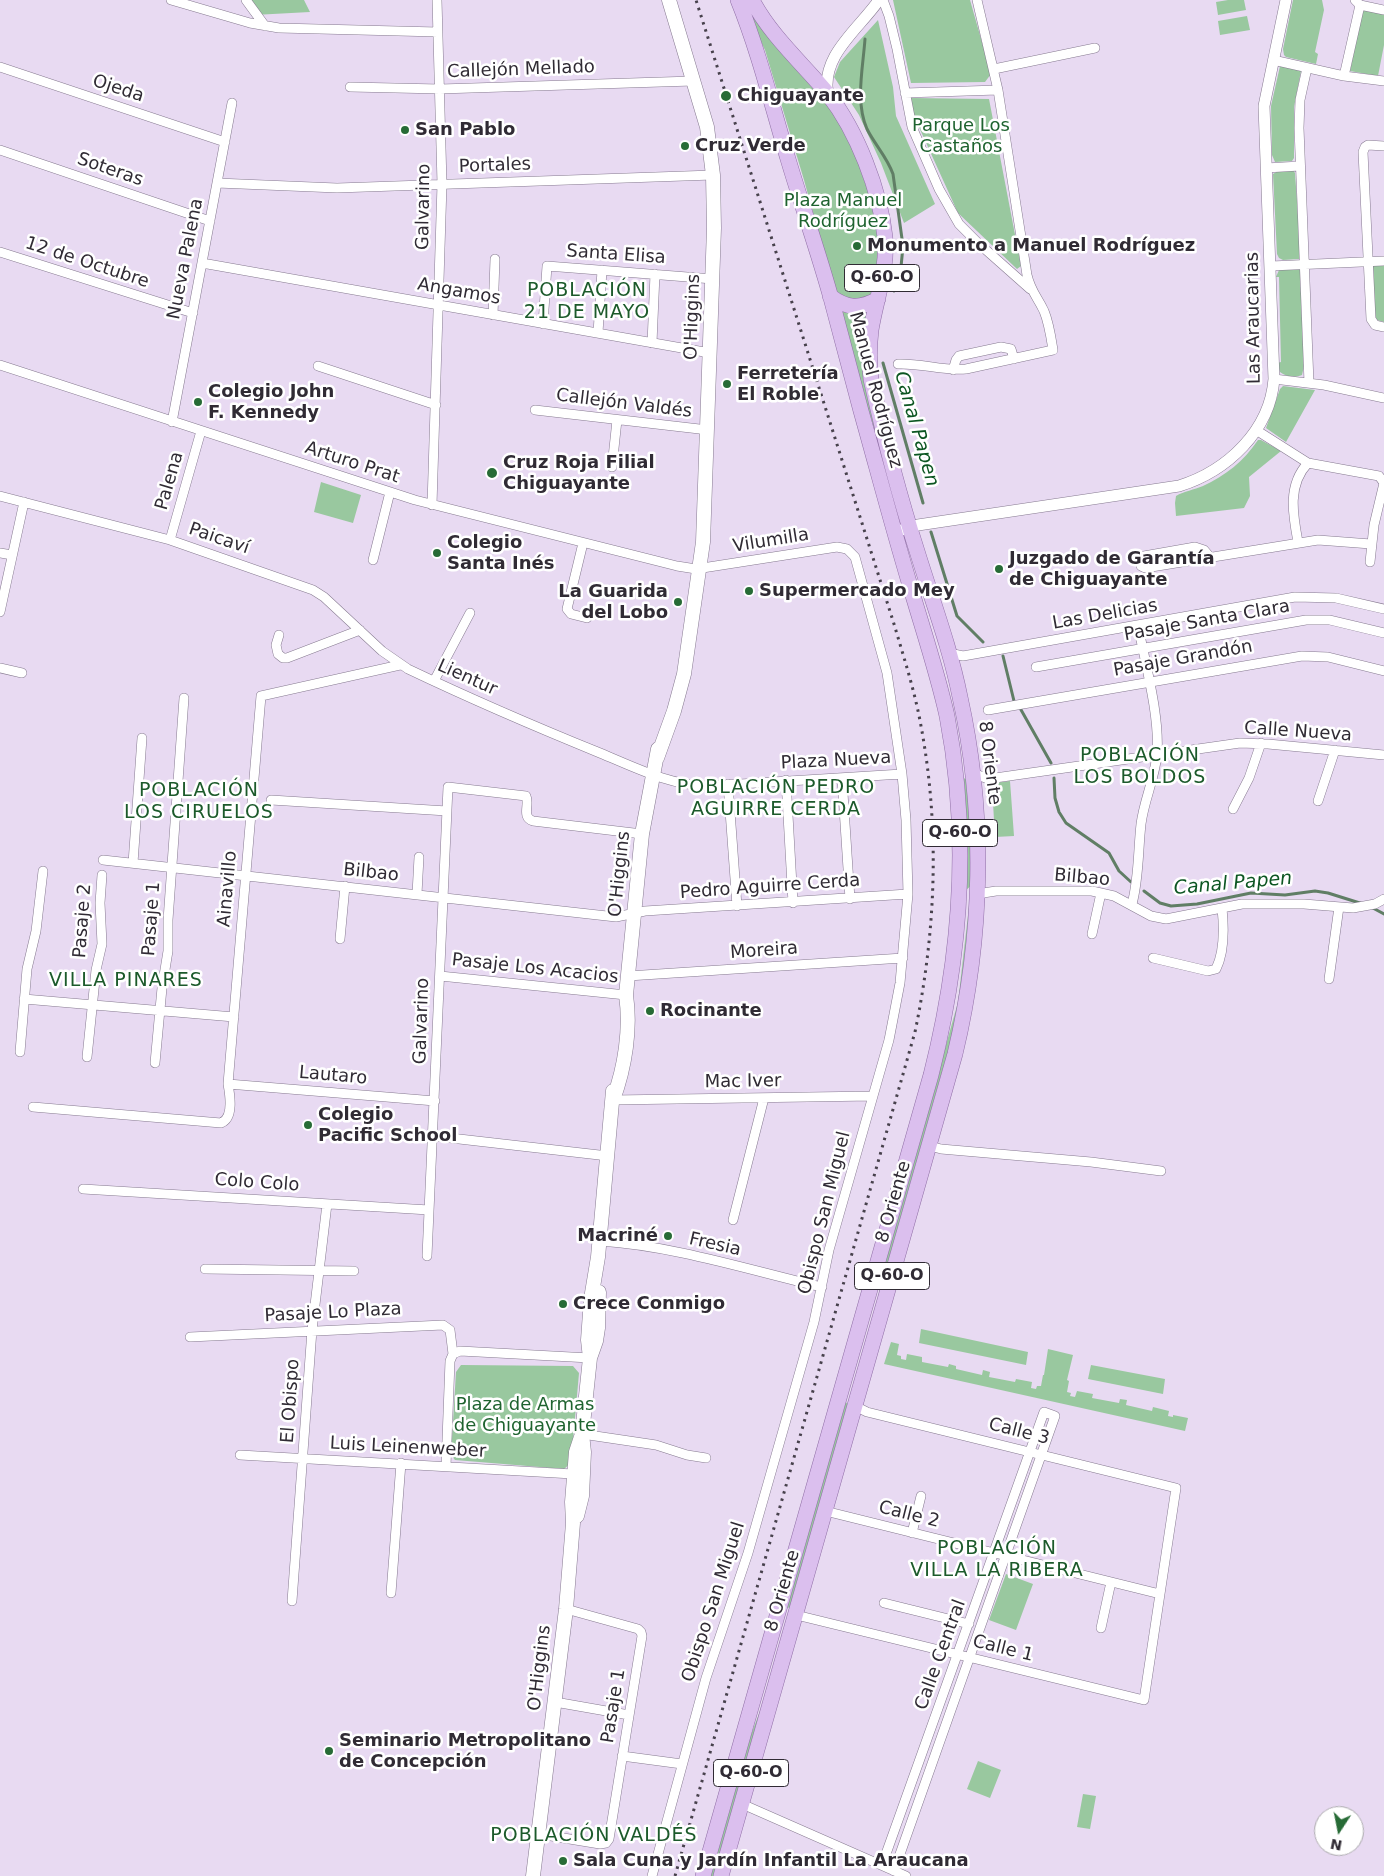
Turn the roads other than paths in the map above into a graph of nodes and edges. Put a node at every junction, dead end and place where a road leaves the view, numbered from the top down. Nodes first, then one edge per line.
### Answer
1 (171, 0) edge
2 (246, 0) edge
3 (437, 0) edge
4 (669, 0) edge
5 (738, 0) edge
6 (752, 0) edge
7 (881, 0) edge
8 (977, 0) edge
9 (1286, 0) edge
10 (1358, 2) edge
11 (1384, 10) edge
12 (265, 26) junction
13 (438, 32) junction
14 (1095, 48) dead end
15 (832, 59) junction
16 (1273, 60) junction
17 (0, 67) edge
18 (803, 67) junction
19 (1307, 68) junction
20 (994, 69) junction
21 (1344, 76) junction
22 (694, 81) junction
23 (1384, 81) edge
24 (350, 87) dead end
25 (440, 88) junction
26 (998, 90) junction
27 (905, 93) junction
28 (828, 95) junction
29 (232, 103) dead end
30 (225, 142) junction
31 (1384, 146) edge
32 (0, 150) edge
33 (1300, 166) junction
34 (1266, 168) junction
35 (713, 175) junction
36 (217, 183) junction
37 (442, 184) junction
38 (210, 221) junction
39 (0, 252) edge
40 (495, 259) dead end
41 (1368, 261) junction
42 (1384, 261) edge
43 (202, 263) junction
44 (1305, 264) junction
45 (1271, 266) junction
46 (602, 270) junction
47 (655, 274) junction
48 (713, 279) junction
49 (1030, 289) junction
50 (830, 296) junction
51 (878, 299) junction
52 (439, 305) junction
53 (193, 313) junction
54 (492, 315) junction
55 (543, 324) junction
56 (1384, 327) edge
57 (598, 333) junction
58 (652, 343) junction
59 (710, 353) junction
60 (1014, 358) junction
61 (898, 364) dead end
62 (0, 365) edge
63 (318, 366) dead end
64 (953, 370) junction
65 (1274, 379) junction
66 (1309, 383) junction
67 (1384, 398) edge
68 (436, 405) junction
69 (535, 410) dead end
70 (618, 420) junction
71 (172, 422) junction
72 (708, 430) junction
73 (1256, 430) junction
74 (201, 431) junction
75 (1308, 463) junction
76 (612, 467) dead end
77 (1384, 483) edge
78 (390, 492) junction
79 (0, 496) edge
80 (24, 502) junction
81 (432, 505) junction
82 (902, 530) junction
83 (170, 540) junction
84 (1298, 542) junction
85 (583, 543) junction
86 (1372, 544) junction
87 (847, 549) joint
88 (0, 553) edge
89 (12, 556) junction
90 (1209, 556) junction
91 (373, 560) dead end
92 (1370, 562) dead end
93 (700, 568) junction
94 (0, 609) edge
95 (1384, 609) edge
96 (470, 613) dead end
97 (587, 618) dead end
98 (1138, 625) junction
99 (360, 630) junction
100 (1384, 634) edge
101 (279, 635) dead end
102 (1143, 648) junction
103 (949, 653) junction
104 (400, 665) junction
105 (1036, 667) dead end
106 (0, 668) edge
107 (1384, 671) edge
108 (22, 673) dead end
109 (434, 681) junction
110 (1149, 682) junction
111 (184, 698) dead end
112 (988, 710) dead end
113 (142, 738) dead end
114 (1261, 744) junction
115 (1335, 750) junction
116 (1157, 755) junction
117 (1384, 755) edge
118 (954, 758) junction
119 (973, 773) junction
120 (653, 774) junction
121 (902, 774) junction
122 (842, 778) junction
123 (786, 780) junction
124 (728, 784) junction
125 (271, 800) dead end
126 (1318, 801) dead end
127 (1233, 809) dead end
128 (447, 811) junction
129 (642, 834) junction
130 (419, 857) dead end
131 (103, 860) dead end
132 (133, 863) junction
133 (172, 867) junction
134 (43, 871) dead end
135 (102, 875) dead end
136 (246, 876) junction
137 (345, 886) junction
138 (1101, 893) junction
139 (417, 894) junction
140 (908, 894) junction
141 (977, 894) junction
142 (444, 897) junction
143 (1384, 898) edge
144 (850, 899) junction
145 (793, 903) junction
146 (1132, 904) junction
147 (737, 906) junction
148 (1339, 907) junction
149 (959, 908) junction
150 (1222, 908) junction
151 (634, 914) junction
152 (1092, 934) dead end
153 (340, 939) dead end
154 (903, 958) junction
155 (1153, 958) dead end
156 (440, 976) junction
157 (628, 976) junction
158 (1329, 979) dead end
159 (626, 994) junction
160 (24, 999) junction
161 (93, 1005) junction
162 (160, 1011) junction
163 (234, 1017) junction
164 (20, 1052) dead end
165 (88, 1057) dead end
166 (155, 1063) dead end
167 (228, 1084) junction
168 (873, 1096) junction
169 (764, 1098) junction
170 (613, 1100) junction
171 (435, 1101) junction
172 (33, 1107) dead end
173 (433, 1136) junction
174 (930, 1146) junction
175 (608, 1156) junction
176 (1161, 1172) dead end
177 (83, 1188) dead end
178 (327, 1204) junction
179 (430, 1210) junction
180 (733, 1220) dead end
181 (600, 1241) junction
182 (427, 1256) dead end
183 (205, 1269) dead end
184 (318, 1271) junction
185 (354, 1271) dead end
186 (822, 1287) junction
187 (312, 1330) junction
188 (190, 1336) dead end
189 (453, 1354) junction
190 (590, 1358) junction
191 (844, 1380) junction
192 (855, 1406) junction
193 (582, 1434) junction
194 (1030, 1451) junction
195 (1041, 1454) junction
196 (240, 1455) dead end
197 (303, 1458) junction
198 (706, 1458) dead end
199 (402, 1463) junction
200 (446, 1466) junction
201 (579, 1471) junction
202 (921, 1496) dead end
203 (826, 1511) junction
204 (912, 1533) junction
205 (994, 1553) junction
206 (1006, 1556) junction
207 (1111, 1582) junction
208 (391, 1593) dead end
209 (1160, 1594) junction
210 (292, 1601) dead end
211 (884, 1603) dead end
212 (566, 1609) junction
213 (796, 1615) junction
214 (969, 1624) junction
215 (1101, 1628) dead end
216 (774, 1629) junction
217 (958, 1655) junction
218 (970, 1658) junction
219 (555, 1702) junction
220 (938, 1710) junction
221 (950, 1714) junction
222 (629, 1715) junction
223 (622, 1756) junction
224 (682, 1764) junction
225 (742, 1804) junction
226 (903, 1808) junction
227 (914, 1813) junction
228 (539, 1834) junction
229 (882, 1865) junction
230 (894, 1870) junction
231 (533, 1876) edge
232 (652, 1876) edge
233 (703, 1876) edge
234 (721, 1876) edge
235 (906, 1876) edge

1 - 12 street
2 - 12 street
3 - 13 street, Galvarino
4 - 22 main road, O'Higgins
5 - 50 main road, Manuel Rodríguez / Q-60-O
6 - 18 main road, Manuel Rodríguez / Q-60-O
7 - 15 street
7 - 27 street
8 - 20 street
9 - 16 street, Las Araucarias
10 - 11 street
10 - 21 street
12 - 13 street
13 - 25 street, Galvarino
14 - 20 street
15 - 18 street
15 - 28 street
16 - 19 street
16 - 34 street, Las Araucarias
17 - 30 street, Ojeda
18 - 28 main road, Manuel Rodríguez / Q-60-O
19 - 21 street
19 - 33 street
20 - 26 street
21 - 23 street
22 - 25 street, Callejón Mellado
22 - 35 main road, O'Higgins
24 - 25 street, Callejón Mellado
25 - 37 street, Galvarino
26 - 27 street
26 - 49 street
27 - 49 street
28 - 51 main road, Manuel Rodríguez / Q-60-O
29 - 30 street, Nueva Palena
30 - 36 street, Nueva Palena
31 - 41 street
32 - 38 street, Soteras
33 - 34 street
33 - 44 street
34 - 45 street, Las Araucarias
35 - 37 street, Portales
35 - 48 main road, O'Higgins
36 - 37 street, Portales
36 - 38 street, Nueva Palena
37 - 52 street, Galvarino
38 - 43 street, Nueva Palena
39 - 53 street, 12 de Octubre
40 - 54 street
41 - 42 street
41 - 44 street
41 - 56 street
43 - 52 street, Angamos
43 - 53 street, Nueva Palena
44 - 45 street
44 - 66 street
45 - 65 street, Las Araucarias
46 - 47 street, Santa Elisa
46 - 55 street, Santa Elisa
46 - 57 street
47 - 48 street, Santa Elisa
47 - 58 street
48 - 59 main road, O'Higgins
49 - 60 street
50 - 51 main road
50 - 82 main road, Manuel Rodríguez / Q-60-O
51 - 82 main road, Manuel Rodríguez / Q-60-O
52 - 54 street, Angamos
52 - 68 street, Galvarino
53 - 71 street, Nueva Palena
54 - 55 street, Angamos
55 - 57 street, Angamos
57 - 58 street, Angamos
58 - 59 street, Angamos
59 - 72 main road, O'Higgins
60 - 64 street
60 - 64 street
61 - 64 street
62 - 71 street, Arturo Prat
63 - 68 street
65 - 66 street
65 - 73 street, Las Araucarias
66 - 67 street
68 - 81 street, Galvarino
69 - 70 street, Callejón Valdés
70 - 72 street, Callejón Valdés
70 - 76 street
71 - 74 street, Arturo Prat
72 - 93 main road, O'Higgins
73 - 75 street
73 - 82 street, Las Araucarias
74 - 78 street, Arturo Prat
74 - 83 street, Palena
75 - 77 street
75 - 84 street
77 - 86 street
78 - 81 street, Arturo Prat
78 - 91 street
79 - 80 street, Paicaví
80 - 83 street, Paicaví
80 - 89 street
81 - 85 street, Arturo Prat
82 - 103 main road, 8 Oriente / Q-60-O
82 - 118 main road, 8 Oriente / Q-60-O
83 - 99 street, Paicaví
84 - 86 street
84 - 90 street
85 - 93 street, Arturo Prat
85 - 97 street
86 - 92 street
87 - 93 street, Vilumilla
87 - 121 street, Obispo San Miguel
88 - 89 street
89 - 94 street
90 - 90 street
93 - 120 main road, O'Higgins
95 - 98 street, Las Delicias
96 - 109 street
98 - 102 street
98 - 103 street, Las Delicias
99 - 101 street
99 - 104 street, Paicaví
100 - 102 street, Pasaje Santa Clara
102 - 105 street, Pasaje Santa Clara
102 - 110 street
103 - 119 main road, 8 Oriente / Q-60-O
104 - 109 street, Lientur
104 - 136 street, Ainavillo
106 - 108 street
107 - 110 street, Pasaje Grandón
109 - 120 street, Lientur
110 - 112 street, Pasaje Grandón
110 - 116 street
111 - 133 street
113 - 132 street, Pasaje 1
114 - 115 street, Calle Nueva
114 - 116 street, Calle Nueva
114 - 127 street
115 - 117 street, Calle Nueva
115 - 126 street
116 - 119 street, Calle Nueva
116 - 146 street
118 - 119 main road
118 - 149 main road, 8 Oriente / Q-60-O
119 - 141 main road, 8 Oriente / Q-60-O
120 - 124 street, Plaza Nueva
120 - 129 main road, O'Higgins
121 - 122 street, Plaza Nueva
121 - 140 street, Obispo San Miguel
122 - 123 street, Plaza Nueva
122 - 144 street
123 - 124 street, Plaza Nueva
123 - 145 street
124 - 147 street
125 - 128 street
128 - 129 street, Galvarino
128 - 142 street, Galvarino
129 - 151 main road, O'Higgins
130 - 139 street
131 - 132 street, Bilbao
132 - 133 street, Bilbao
133 - 136 street, Bilbao
133 - 162 street, Pasaje 1
134 - 160 street
135 - 161 street, Pasaje 2
136 - 137 street, Bilbao
136 - 163 street, Ainavillo
137 - 139 street, Bilbao
137 - 153 street
138 - 141 street, Bilbao
138 - 146 street, Bilbao
138 - 152 street
139 - 142 street, Bilbao
140 - 144 street, Pedro Aguirre Cerda
140 - 154 street, Obispo San Miguel
141 - 149 main road
141 - 174 main road, 8 Oriente / Q-60-O
142 - 151 street, Bilbao
142 - 156 street, Galvarino
143 - 148 street, Bilbao
144 - 145 street, Pedro Aguirre Cerda
145 - 147 street, Pedro Aguirre Cerda
146 - 150 street, Bilbao
147 - 151 street, Pedro Aguirre Cerda
148 - 150 street, Bilbao
148 - 158 street
149 - 191 main road, 8 Oriente / Q-60-O
150 - 155 street
151 - 157 main road, O'Higgins
154 - 157 street, Moreira
154 - 168 street, Obispo San Miguel
156 - 159 street, Pasaje Los Acacios
156 - 171 street, Galvarino
157 - 159 main road, O'Higgins
159 - 170 main road, O'Higgins
160 - 161 street
160 - 164 street
161 - 162 street
161 - 165 street, Pasaje 2
162 - 163 street
162 - 166 street, Pasaje 1
163 - 167 street, Ainavillo
167 - 171 street, Lautaro
167 - 172 street, Ainavillo
168 - 169 street, Mac Iver
168 - 186 street, Obispo San Miguel
169 - 170 street, Mac Iver
169 - 180 street
170 - 175 main road, O'Higgins
171 - 173 street, Galvarino
173 - 175 street
173 - 179 street, Galvarino
174 - 176 street
174 - 192 main road, 8 Oriente / Q-60-O
175 - 181 main road, O'Higgins
177 - 178 street, Colo Colo
178 - 179 street, Colo Colo
178 - 184 street, El Obispo
179 - 182 street, Galvarino
181 - 186 street, Fresia
181 - 190 main road, O'Higgins
183 - 184 street
184 - 185 street
184 - 187 street, El Obispo
186 - 224 street, Obispo San Miguel
187 - 188 street, Pasaje Lo Plaza
187 - 189 street, Pasaje Lo Plaza
187 - 197 street, El Obispo
189 - 190 street
189 - 200 street, Pasaje Lo Plaza
190 - 193 main road, O'Higgins
191 - 192 main road
191 - 216 main road, 8 Oriente / Q-60-O
192 - 194 street, Calle 3
192 - 203 main road, 8 Oriente / Q-60-O
193 - 198 street
193 - 201 main road, O'Higgins
194 - 195 street, Calle 3
194 - 195 street, Calle Central
194 - 205 street, Calle Central
195 - 206 street, Calle Central
195 - 209 street, Calle 3
196 - 197 street, Luis Leinenweber
197 - 199 street, Luis Leinenweber
197 - 210 street, El Obispo
199 - 200 street, Luis Leinenweber
199 - 208 street
200 - 201 street, Luis Leinenweber
201 - 212 main road, O'Higgins
202 - 204 street
203 - 204 street, Calle 2
203 - 213 main road, 8 Oriente / Q-60-O
204 - 205 street, Calle 2
205 - 206 street, Calle 2
205 - 214 street, Calle Central
206 - 207 street, Calle 2
206 - 218 street, Calle Central
207 - 209 street, Calle 2
207 - 215 street
209 - 218 street, Calle 1
211 - 214 street
212 - 219 main road, O'Higgins
212 - 222 street, Pasaje 1
213 - 216 main road
213 - 217 street, Calle 1
213 - 225 main road, 8 Oriente / Q-60-O
214 - 217 street, Calle Central
216 - 233 main road, 8 Oriente / Q-60-O
217 - 218 street, Calle 1
217 - 220 street, Calle Central
218 - 221 street, Calle Central
219 - 222 street
219 - 228 main road, O'Higgins
220 - 221 street
220 - 226 street, Calle Central
221 - 227 street, Calle Central
222 - 223 street, Pasaje 1
223 - 224 street
223 - 228 street, Pasaje 1
224 - 232 street, Obispo San Miguel
225 - 229 street
225 - 234 main road, 8 Oriente / Q-60-O
226 - 227 street
226 - 229 street, Calle Central
227 - 230 street, Calle Central
228 - 231 main road, O'Higgins
229 - 230 street
230 - 235 street

